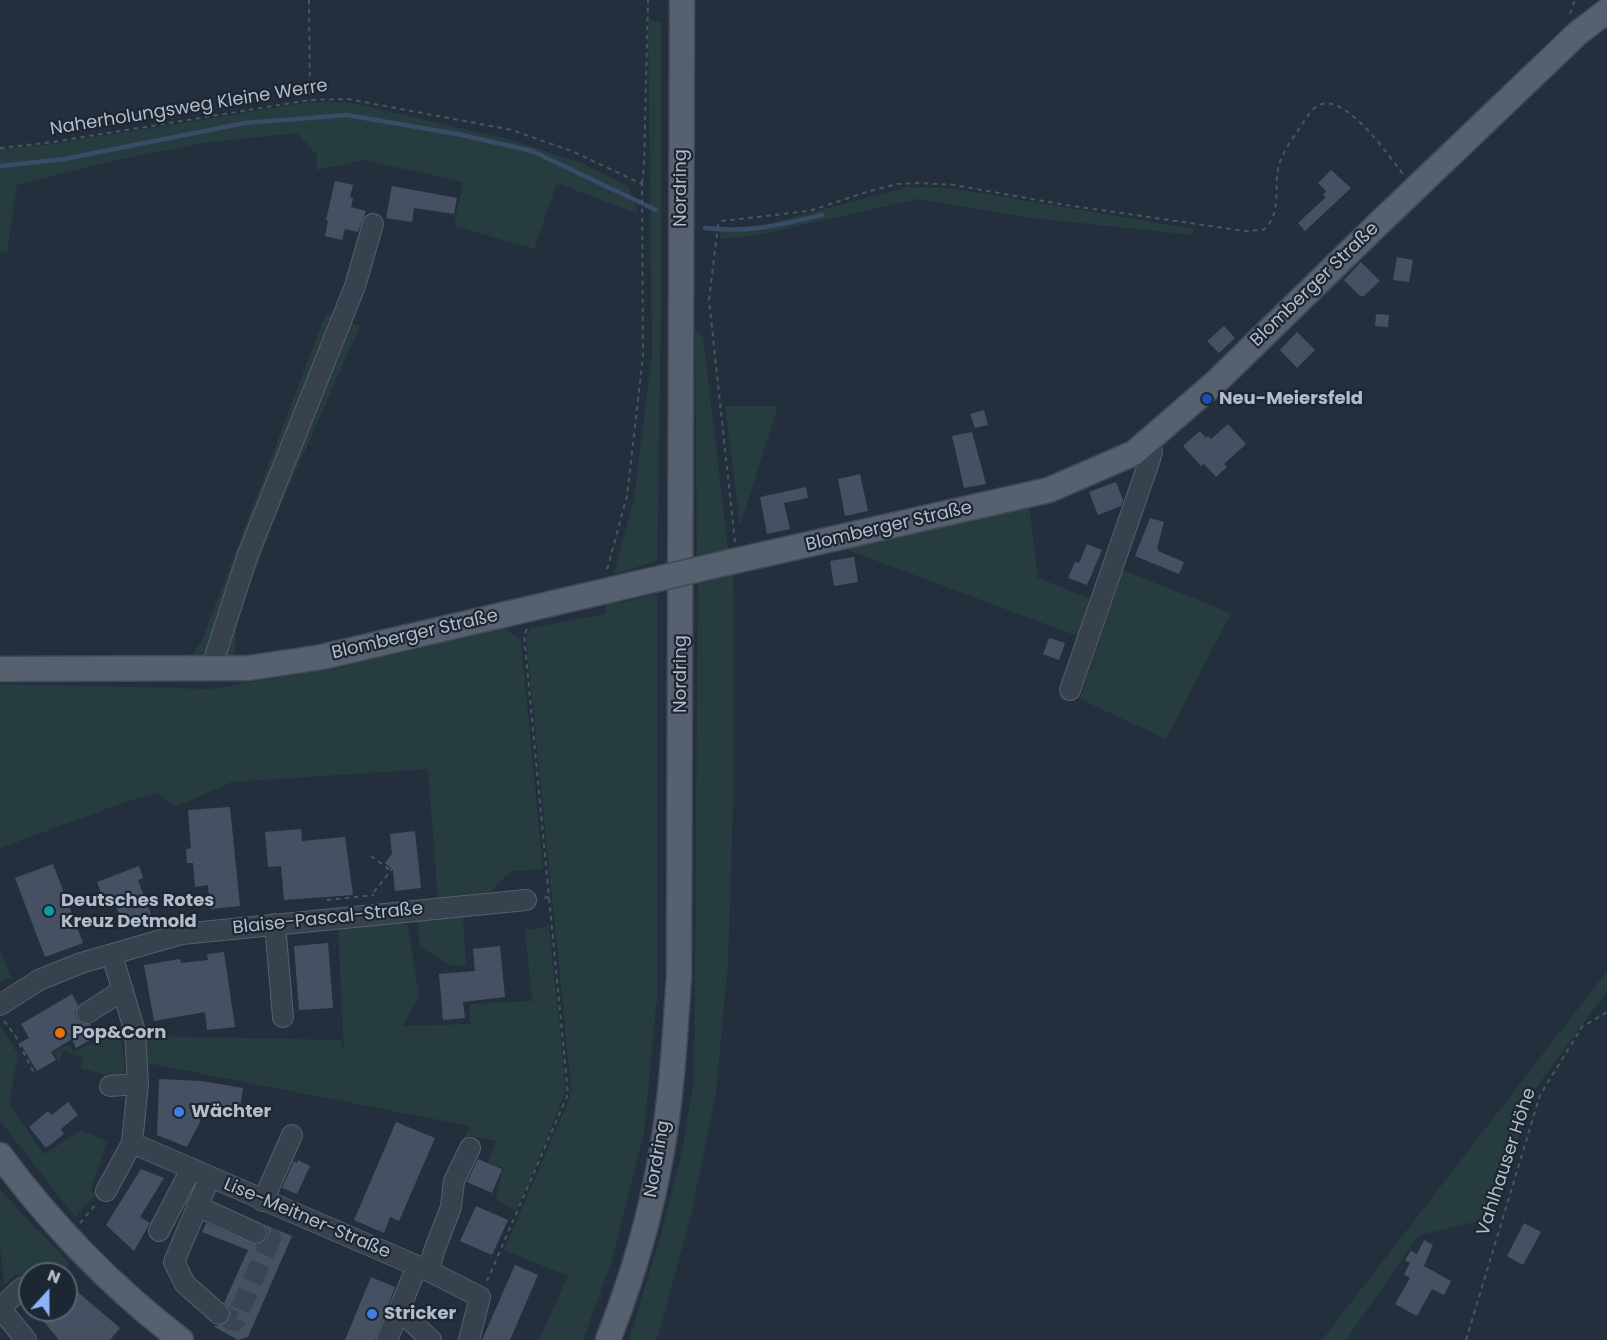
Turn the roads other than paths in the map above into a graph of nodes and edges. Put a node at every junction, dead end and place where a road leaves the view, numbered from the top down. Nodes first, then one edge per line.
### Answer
1 (682, 0) edge
2 (1607, 11) edge
3 (373, 224) dead end
4 (1149, 442) junction
5 (0, 669) edge
6 (211, 669) junction
7 (1070, 690) dead end
8 (525, 900) road end
9 (274, 924) junction
10 (112, 955) junction
11 (123, 990) junction
12 (0, 1005) edge
13 (87, 1012) dead end
14 (284, 1017) dead end
15 (138, 1084) junction
16 (110, 1086) dead end
17 (292, 1135) dead end
18 (132, 1143) junction
19 (470, 1148) dead end
20 (0, 1155) edge
21 (191, 1169) junction
22 (210, 1177) junction
23 (106, 1191) road end
24 (263, 1201) junction
25 (197, 1206) junction
26 (159, 1232) dead end
27 (256, 1233) tunnel mouth
28 (423, 1269) junction
29 (18, 1292) edge
30 (0, 1308) edge
31 (399, 1310) junction
32 (219, 1314) dead end
33 (26, 1340) edge
34 (181, 1340) edge
35 (387, 1340) edge
36 (431, 1340) edge
37 (469, 1340) edge
38 (608, 1340) edge

1 - 38 main road, Nordring
2 - 4 main road, Blomberger Straße
3 - 6 street
4 - 6 main road, Blomberger Straße, bridge
4 - 7 street
5 - 6 main road, Blomberger Straße
8 - 9 street, Blaise-Pascal-Straße
9 - 10 street, Blaise-Pascal-Straße
9 - 14 street
10 - 11 street
10 - 12 street, Blaise-Pascal-Straße
11 - 13 street
11 - 15 street
15 - 16 street
15 - 18 street
17 - 24 street
18 - 21 street, Lise-Meitner-Straße
18 - 23 street
19 - 28 street
20 - 34 main road
21 - 22 street, Lise-Meitner-Straße
21 - 26 street
22 - 24 street, Lise-Meitner-Straße
22 - 25 street
24 - 28 street, Lise-Meitner-Straße
25 - 27 street
25 - 32 street
28 - 31 street
28 - 37 street, Lise-Meitner-Straße
29 - 30 street
30 - 33 street
31 - 35 street
31 - 36 street

